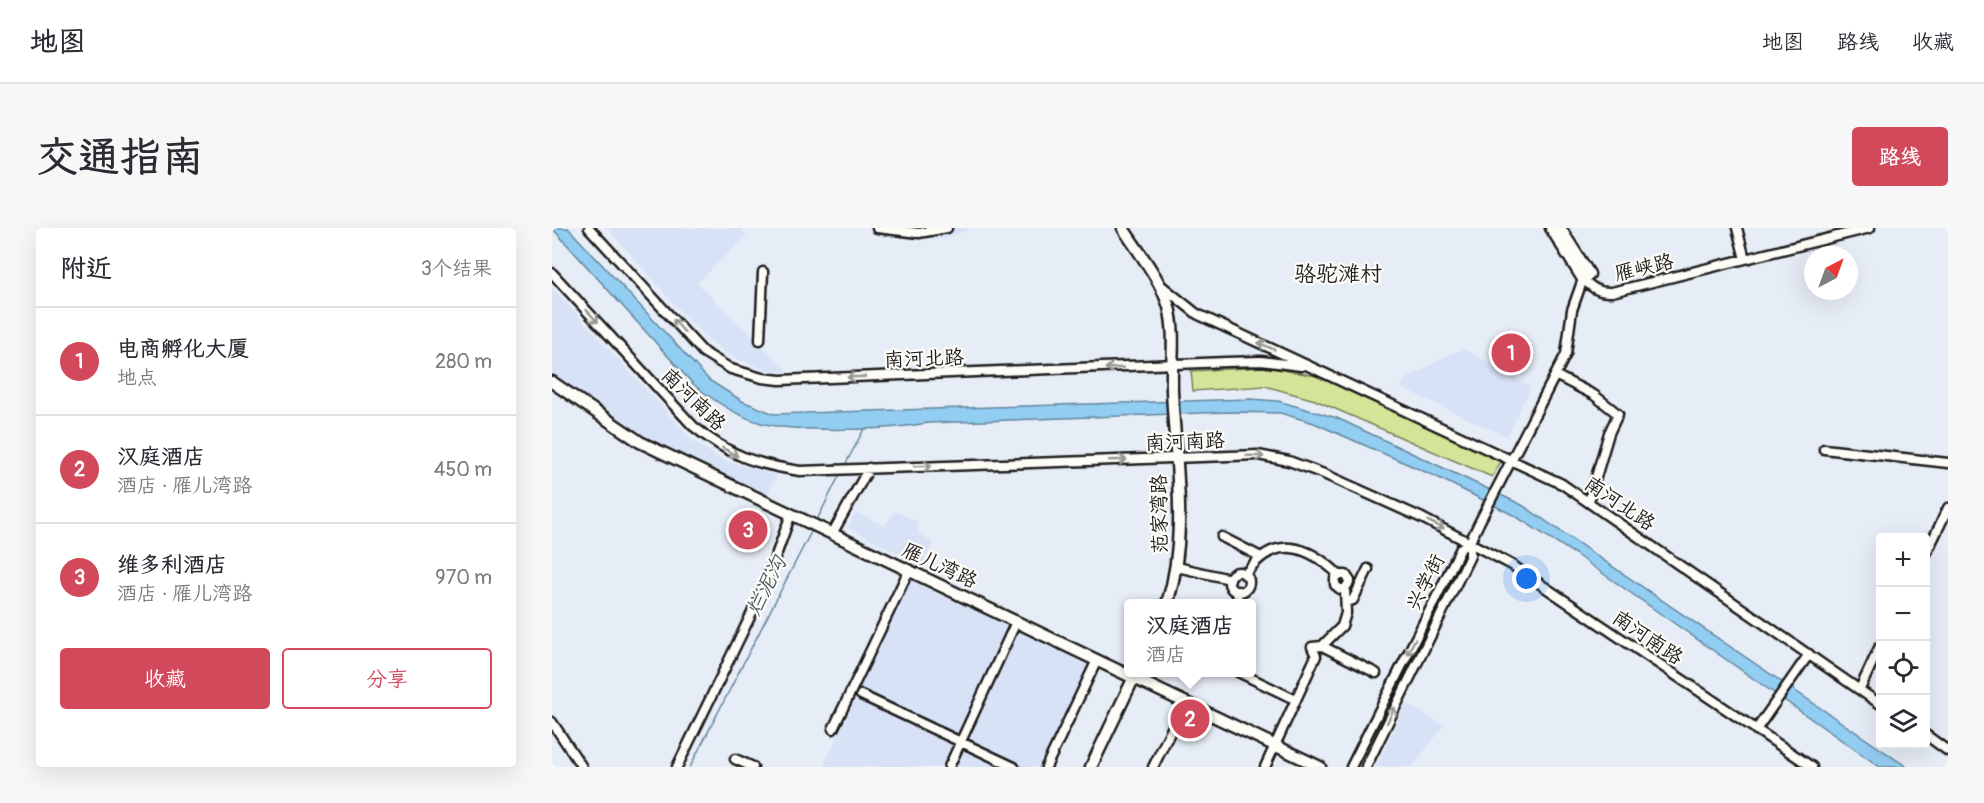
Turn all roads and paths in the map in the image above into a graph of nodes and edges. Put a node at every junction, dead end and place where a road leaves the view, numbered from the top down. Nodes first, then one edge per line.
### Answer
1 (589, 228) edge
2 (877, 228) edge
3 (947, 228) edge
4 (1123, 228) edge
5 (1551, 228) edge
6 (1560, 228) edge
7 (1737, 228) edge
8 (1870, 228) edge
9 (1745, 259) junction
10 (763, 272) dead end
11 (552, 273) edge
12 (1156, 279) junction
13 (1584, 279) junction
14 (760, 340) dead end
15 (1172, 365) junction
16 (1319, 370) junction
17 (1555, 375) junction
18 (552, 382) edge
19 (1824, 449) dead end
20 (1176, 458) junction
21 (1511, 459) junction
22 (1948, 463) edge
23 (867, 468) junction
24 (1589, 501) junction
25 (1948, 508) edge
26 (791, 514) junction
27 (830, 533) junction
28 (1222, 537) dead end
29 (1470, 542) junction
30 (1930, 546) edge
31 (1261, 556) junction
32 (1177, 567) junction
33 (1368, 568) dead end
34 (909, 570) junction
35 (1245, 575) junction
36 (1230, 579) junction
37 (1238, 591) junction
38 (1168, 599) edge
39 (1237, 599) edge
40 (1347, 602) junction
41 (1016, 622) junction
42 (1322, 646) junction
43 (1809, 654) junction
44 (1876, 656) edge
45 (1097, 660) junction
46 (1124, 671) edge
47 (1376, 673) dead end
48 (1134, 677) edge
49 (1139, 677) edge
50 (1248, 677) edge
51 (1860, 689) junction
52 (861, 695) dead end
53 (1294, 699) junction
54 (1876, 700) edge
55 (1185, 702) junction
56 (552, 722) edge
57 (833, 729) dead end
58 (1756, 730) junction
59 (1930, 738) edge
60 (961, 742) junction
61 (1275, 746) junction
62 (1948, 751) edge
63 (735, 759) dead end
64 (1003, 765) edge
65 (582, 767) edge
66 (677, 767) edge
67 (753, 767) edge
68 (949, 767) edge
69 (1014, 767) edge
70 (1046, 767) edge
71 (1091, 767) edge
72 (1153, 767) edge
73 (1265, 767) edge
74 (1320, 767) edge
75 (1351, 767) edge
76 (1366, 767) edge
77 (1812, 767) edge

15 -> 1 street, 南河北路
2 - 3 street
4 - 12 main road, 范家湾路
5 - 13 main road
6 - 13 main road
7 - 9 street
8 - 9 street, 雁峡路
9 - 13 street, 雁峡路
10 - 14 street
11 -> 23 street, 南河南路
12 - 15 main road, 范家湾路
16 -> 12 street, 南河北路
13 - 17 street
15 - 16 street, 南河北路
15 - 20 main road, 范家湾路
16 - 21 street, 南河北路
17 - 21 street
17 - 24 street
18 - 26 main road, 雁儿湾路
19 - 22 street
23 -> 20 street, 南河南路
20 -> 29 street, 南河南路
20 - 32 main road, 范家湾路
21 - 24 street, 南河北路
21 - 29 street
23 - 27 street
24 - 43 street, 南河北路
25 - 30 street
26 - 27 main road, 雁儿湾路
26 - 66 street
27 - 34 main road, 雁儿湾路
28 - 31 street
29 - 58 street, 南河南路
29 -> 75 street, 兴学街
76 -> 29 street, 兴学街
31 - 35 street
31 - 40 street
32 - 36 street
32 - 38 main road, 范家湾路
33 - 40 street
34 - 41 main road, 雁儿湾路
34 - 57 street
35 - 36 street
35 - 37 street
36 - 37 street
37 - 39 street
40 - 42 street
41 - 45 main road, 雁儿湾路
41 - 60 street
42 - 47 street
42 - 53 street
43 - 51 street, 南河北路
43 - 58 street
44 - 51 street
45 - 46 main road, 雁儿湾路
45 - 70 street
48 - 71 main road
49 - 55 main road, 雁儿湾路
50 - 53 street
51 - 54 street, 南河北路
52 - 60 street
53 - 61 street
55 - 61 main road, 雁儿湾路
55 - 72 street
56 - 65 street
58 - 77 street, 南河南路
59 - 62 street
60 - 64 street
60 - 68 street
61 - 73 street
61 - 74 main road, 雁儿湾路
63 - 67 street
64 - 69 street

